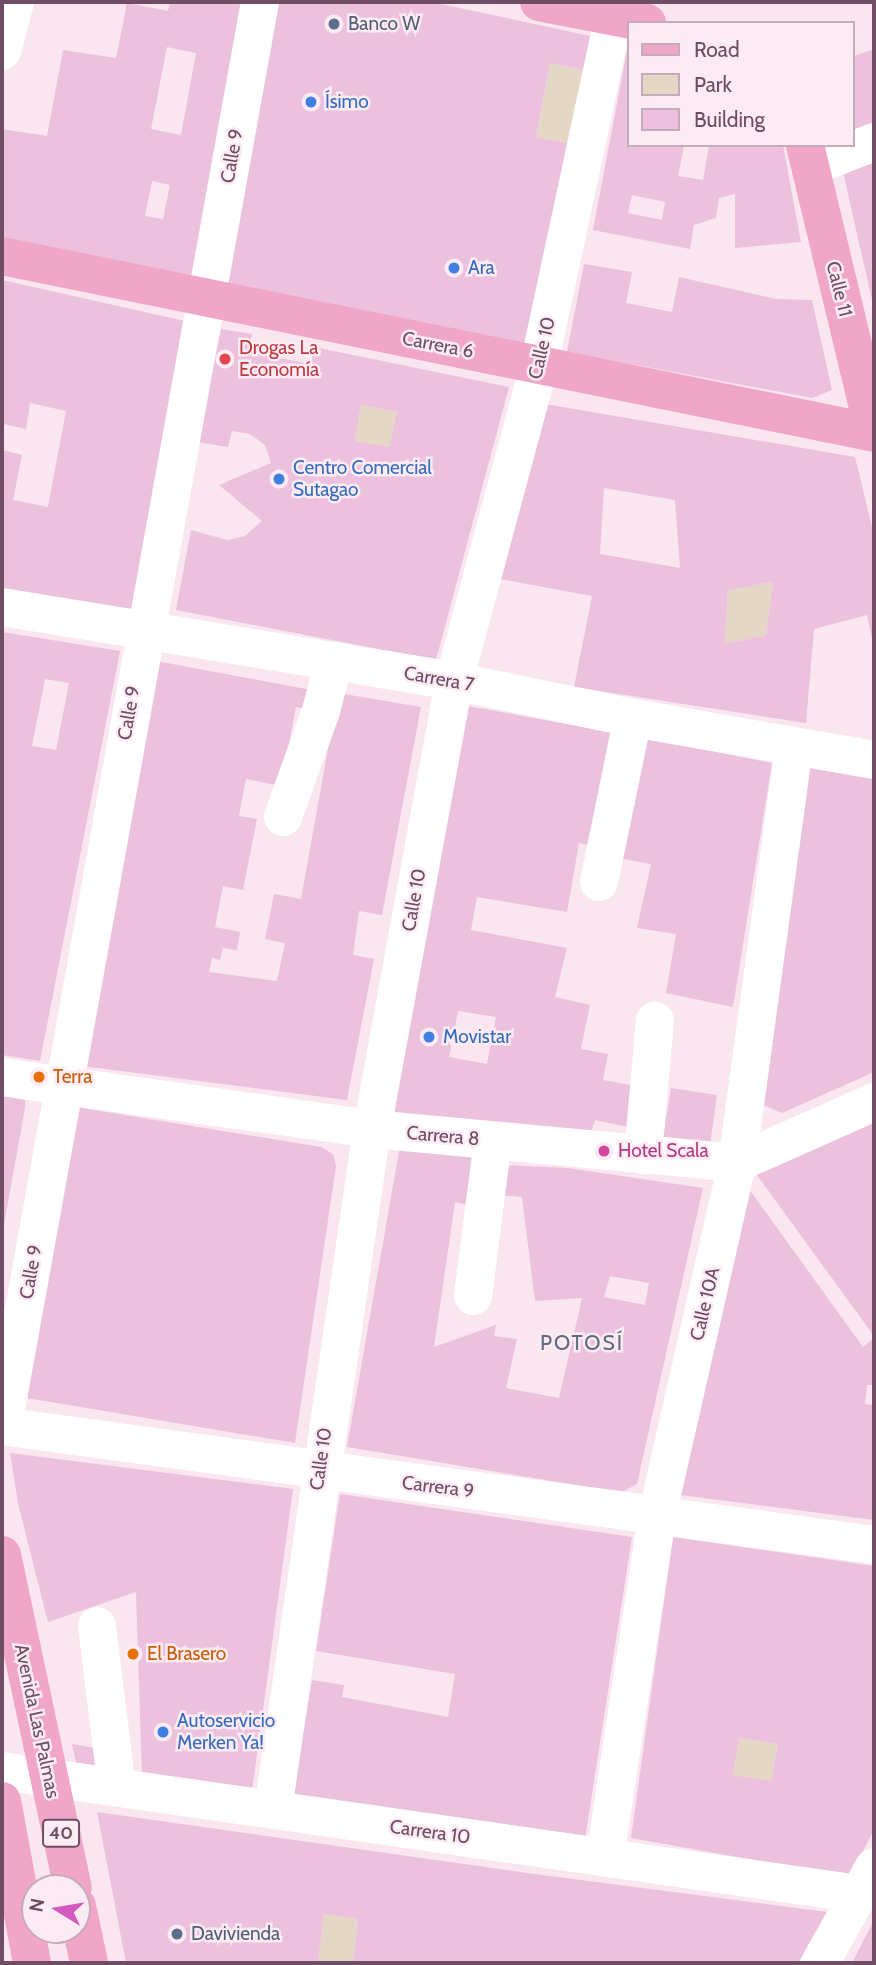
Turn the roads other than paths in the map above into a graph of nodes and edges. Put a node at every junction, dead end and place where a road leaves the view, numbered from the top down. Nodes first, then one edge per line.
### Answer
1 (15, 2) edge
2 (260, 2) edge
3 (539, 2) edge
4 (626, 14) edge
5 (2, 51) edge
6 (874, 142) edge
7 (855, 146) edge
8 (850, 147) edge
9 (807, 156) edge
10 (2, 256) edge
11 (206, 298) junction
12 (539, 365) junction
13 (874, 433) edge
14 (2, 607) edge
15 (144, 630) junction
16 (334, 661) junction
17 (454, 681) junction
18 (633, 718) junction
19 (794, 748) junction
20 (874, 760) edge
21 (283, 817) dead end
22 (599, 882) dead end
23 (655, 1021) dead end
24 (2, 1077) edge
25 (63, 1088) junction
26 (874, 1102) edge
27 (372, 1129) junction
28 (493, 1140) junction
29 (643, 1154) junction
30 (737, 1163) junction
31 (473, 1296) dead end
32 (2, 1426) edge
33 (319, 1472) junction
34 (657, 1516) junction
35 (874, 1545) edge
36 (2, 1555) edge
37 (97, 1626) dead end
38 (2, 1772) edge
39 (49, 1778) junction
40 (117, 1788) junction
41 (2, 1801) edge
42 (272, 1810) junction
43 (605, 1857) junction
44 (70, 1874) edge
45 (867, 1880) edge
46 (85, 1944) edge
47 (32, 1963) edge
48 (89, 1963) edge
49 (820, 1963) edge

1 - 5 street
2 - 11 street, Calle 9
3 - 4 main road
4 - 12 street, Calle 10
6 - 7 street
8 - 9 street
9 - 13 main road, Calle 11
10 - 11 main road, Carrera 6
11 - 12 main road, Carrera 6
11 - 15 street, Calle 9
12 - 13 main road, Carrera 6
12 - 17 street, Calle 10
14 - 15 street, Carrera 7
15 - 16 street, Carrera 7
15 - 25 street, Calle 9
16 - 17 street, Carrera 7
16 - 21 street
17 - 18 street, Carrera 7
17 - 27 street, Calle 10
18 - 19 street, Carrera 7
18 - 22 street
19 - 20 street, Carrera 7
19 - 30 street, Calle 10A
23 - 29 street
24 - 25 street, Carrera 8
25 - 27 street, Carrera 8
25 - 32 street, Calle 9
26 - 30 street, Carrera 8
27 - 28 street, Carrera 8
27 - 33 street, Calle 10
28 - 29 street, Carrera 8
28 - 31 street
29 - 30 street, Carrera 8
30 - 34 street, Calle 10A
32 - 33 street, Carrera 9
33 - 34 street, Carrera 9
33 - 42 street, Calle 10
34 - 35 street, Carrera 9
34 - 43 street, Calle 10A
36 - 39 main road, Avenida Las Palmas / 40
37 - 40 street
38 - 39 street, Carrera 10
39 - 40 street, Carrera 10
39 - 44 main road, Avenida Las Palmas / 40
40 - 42 street, Carrera 10
41 - 47 main road
42 - 43 street, Carrera 10
43 - 45 street, Carrera 10
45 - 49 street
46 - 48 main road

